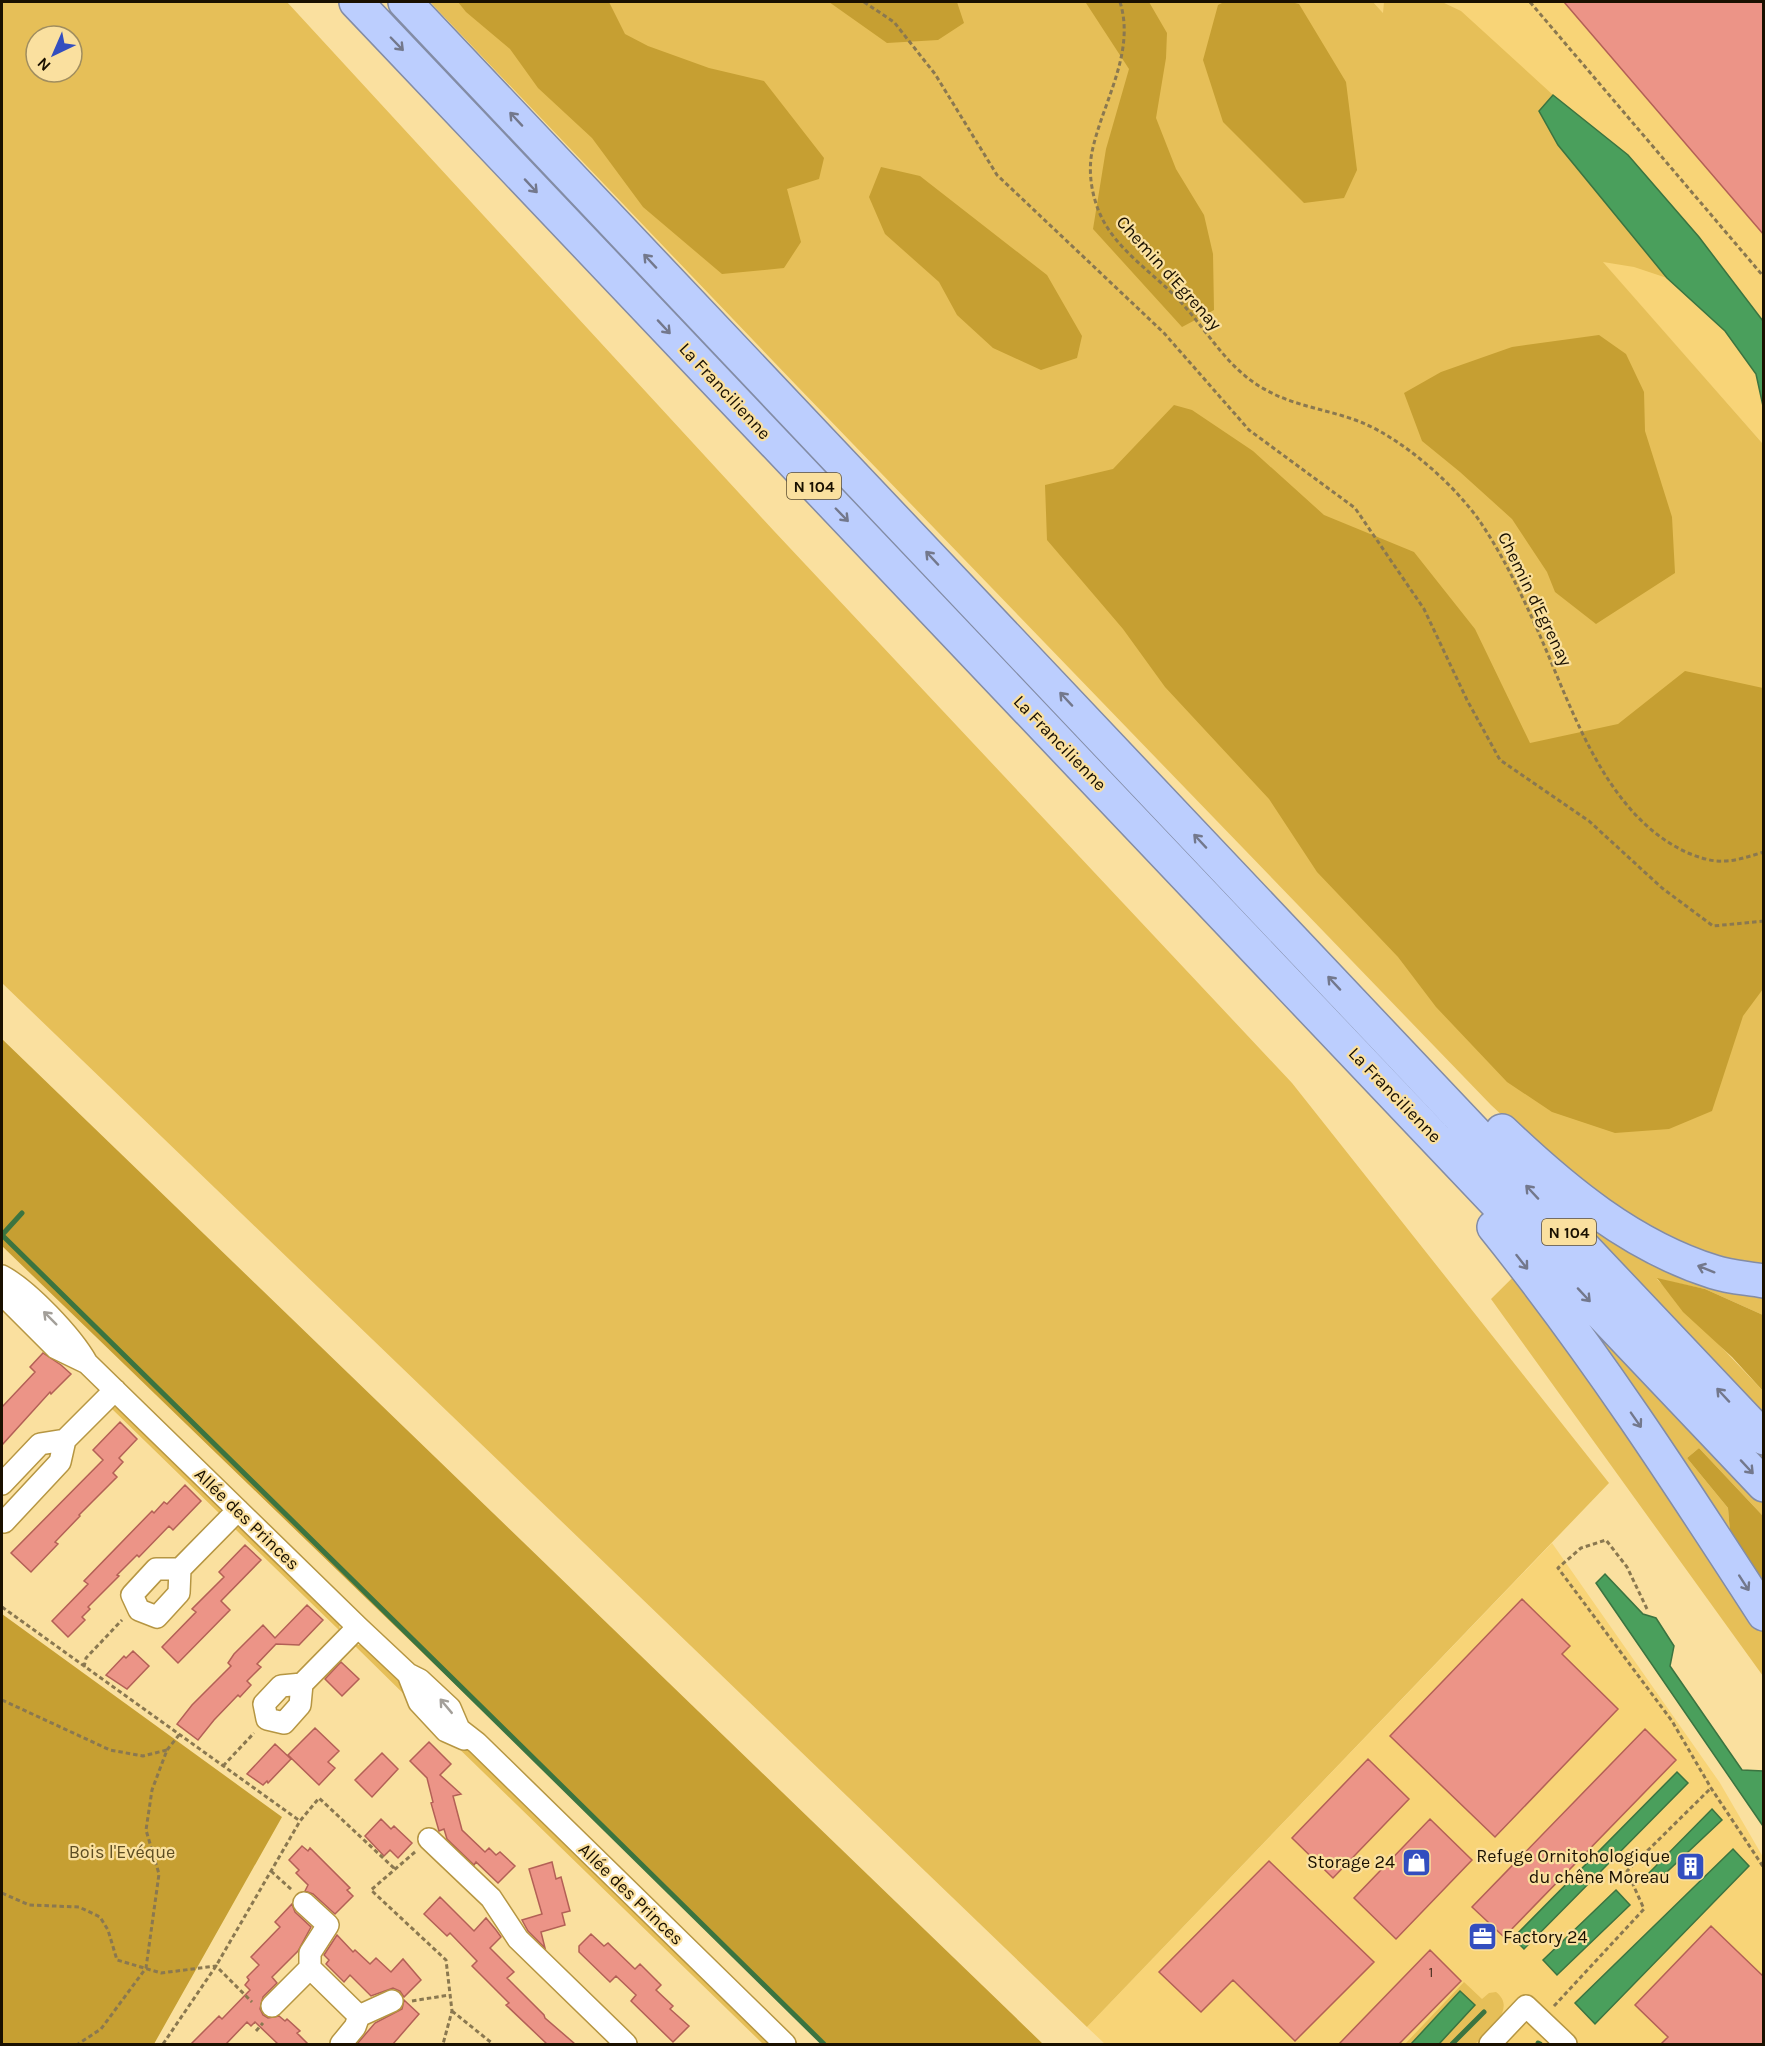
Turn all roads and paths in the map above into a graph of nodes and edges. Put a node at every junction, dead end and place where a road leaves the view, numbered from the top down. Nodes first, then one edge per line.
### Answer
1 (356, 2) edge
2 (405, 2) edge
3 (864, 2) edge
4 (1120, 2) edge
5 (1530, 2) edge
6 (1764, 277) edge
7 (1764, 852) edge
8 (1764, 921) edge
9 (1374, 1025) junction
10 (1443, 1145) junction
11 (2, 1276) edge
12 (1764, 1281) edge
13 (2, 1285) edge
14 (87, 1363) junction
15 (115, 1389) junction
16 (1764, 1438) edge
17 (65, 1440) junction
18 (2, 1484) edge
19 (1764, 1485) edge
20 (238, 1510) junction
21 (2, 1521) edge
22 (180, 1569) junction
23 (2, 1607) edge
24 (1647, 1609) dead end
25 (139, 1610) junction
26 (1764, 1614) edge
27 (358, 1627) junction
28 (84, 1667) junction
29 (2, 1700) edge
30 (267, 1719) joint
31 (180, 1735) junction
32 (167, 1750) junction
33 (223, 1766) junction
34 (1712, 1788) junction
35 (300, 1821) junction
36 (429, 1839) joint
37 (1764, 1868) edge
38 (396, 1870) junction
39 (271, 1871) junction
40 (2, 1893) edge
41 (304, 1903) joint
42 (216, 1966) junction
43 (146, 1968) junction
44 (310, 1968) junction
45 (450, 1995) junction
46 (392, 2001) joint
47 (272, 2006) joint
48 (1554, 2006) dead end
49 (452, 2011) junction
50 (359, 2016) junction
51 (78, 2044) edge
52 (163, 2044) edge
53 (341, 2044) edge
54 (442, 2044) edge
55 (492, 2044) edge
56 (626, 2044) edge
57 (785, 2044) edge
58 (1490, 2044) edge
59 (1566, 2044) edge

1 -> 10 highway, La Francilienne / N 104
9 -> 2 highway, La Francilienne / N 104
3 - 8 path
4 - 7 path, Chemin d'Egrenay
5 - 6 path
12 -> 9 highway
16 -> 9 highway, La Francilienne / N 104
10 -> 19 highway, La Francilienne / N 104
10 -> 26 highway
14 -> 11 street, Allée des Princes
13 - 14 street, Allée des Princes
14 - 15 street, Allée des Princes
15 - 17 street
15 - 20 street, Allée des Princes
17 - 18 street
17 - 21 street
20 - 22 street
20 - 27 street, Allée des Princes
22 - 25 street
22 - 25 street
23 - 28 path
24 - 34 path
25 - 28 path
27 - 30 street
27 - 57 street, Allée des Princes
28 - 31 path
29 - 32 path
30 - 33 path
31 - 32 path
31 - 33 path
32 - 43 path
33 - 35 path
34 - 37 path
34 - 48 path
35 - 38 path
35 - 39 path
36 - 38 path
36 - 56 street
38 - 45 path
39 - 41 path
39 - 42 path
40 - 43 path
41 - 44 street
42 - 43 path
42 - 47 path
42 - 52 path
43 - 51 path
44 - 47 street
44 - 50 street
45 - 46 path
45 - 49 path
46 - 50 street
49 - 54 path
49 - 55 path
50 - 53 street
58 - 59 street

